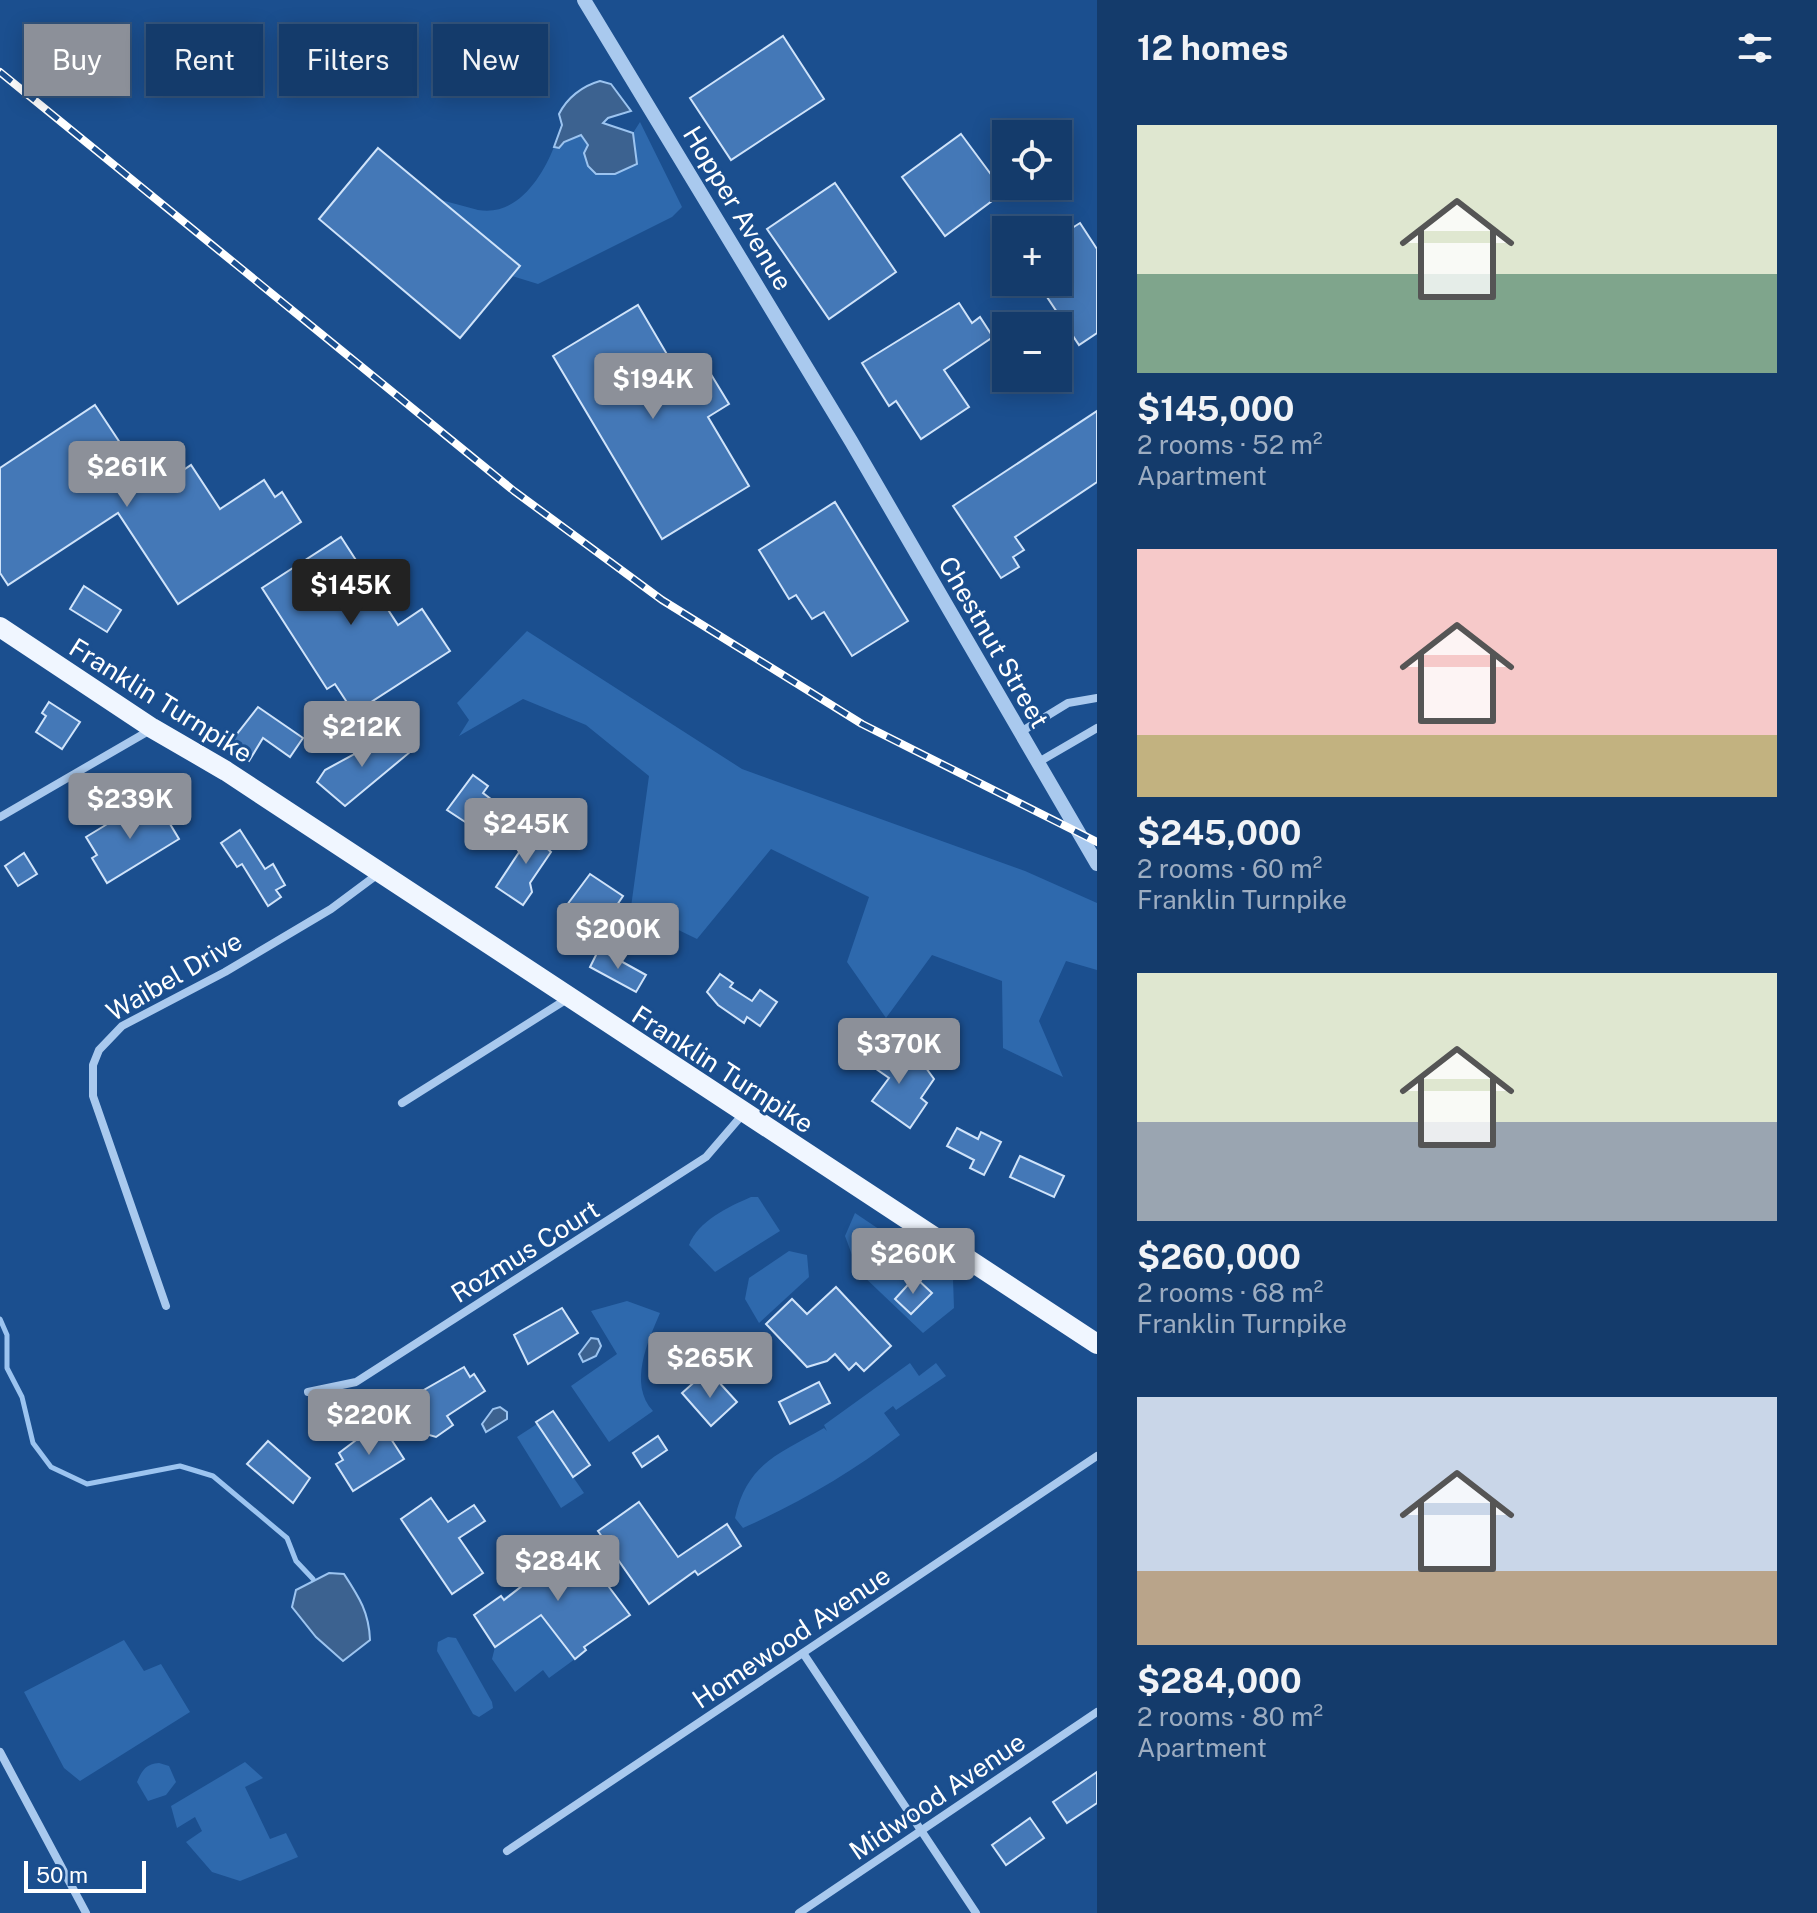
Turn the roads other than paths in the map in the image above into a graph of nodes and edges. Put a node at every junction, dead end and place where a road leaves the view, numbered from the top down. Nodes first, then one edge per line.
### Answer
1 (584, 0) edge
2 (851, 441) joint
3 (0, 627) edge
4 (1097, 698) edge
5 (152, 728) junction
6 (1097, 728) edge
7 (1018, 733) junction
8 (1036, 764) junction
9 (0, 817) edge
10 (1097, 864) edge
11 (379, 874) junction
12 (568, 998) junction
13 (402, 1103) dead end
14 (743, 1114) junction
15 (166, 1306) dead end
16 (1097, 1344) edge
17 (308, 1392) dead end
18 (1097, 1456) edge
19 (803, 1653) junction
20 (1097, 1712) edge
21 (0, 1752) edge
22 (921, 1831) junction
23 (507, 1851) dead end
24 (86, 1913) edge
25 (799, 1913) edge
26 (976, 1913) edge

1 - 2 street, Hopper Avenue
2 - 7 street, Chestnut Street
3 - 5 main road, Franklin Turnpike
4 - 7 street
5 - 9 street
5 - 11 main road, Franklin Turnpike
6 - 8 street
7 - 8 street, Chestnut Street
8 - 10 street, Chestnut Street
11 - 12 main road, Franklin Turnpike
11 - 15 street, Waibel Drive
12 - 13 street
12 - 14 main road, Franklin Turnpike
14 - 16 main road, Franklin Turnpike
14 - 17 street, Rozmus Court
18 - 19 street, Homewood Avenue
19 - 22 street
19 - 23 street, Homewood Avenue
20 - 22 street, Midwood Avenue
21 - 24 street
22 - 25 street, Midwood Avenue
22 - 26 street

